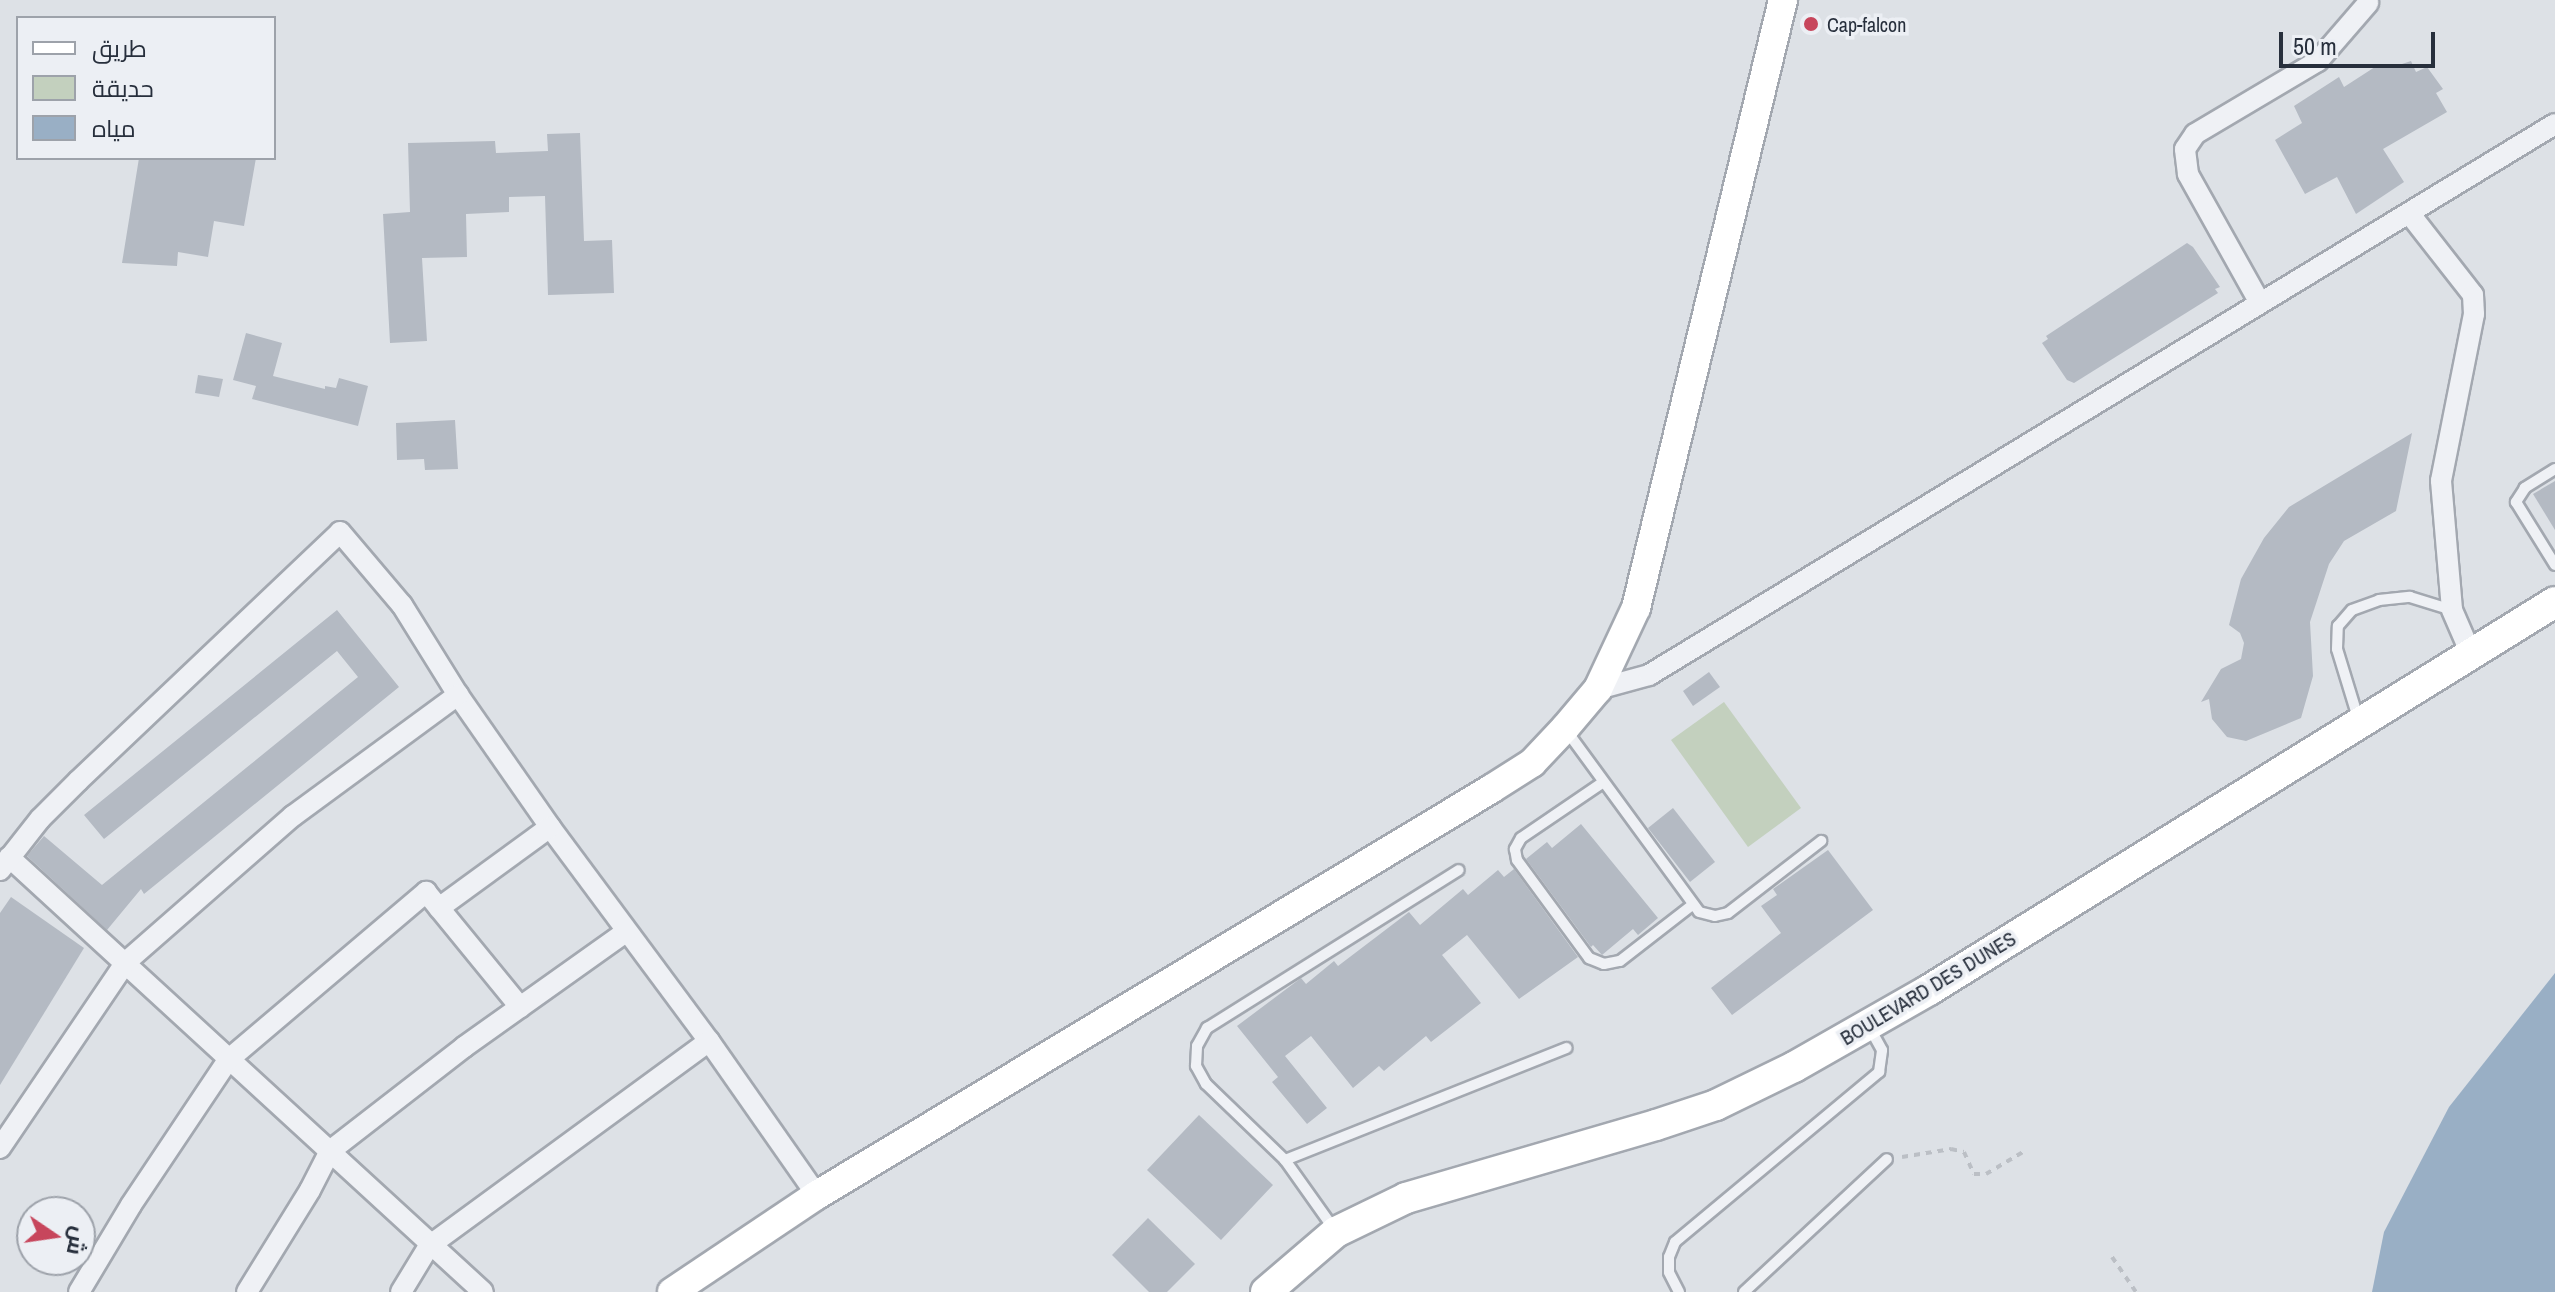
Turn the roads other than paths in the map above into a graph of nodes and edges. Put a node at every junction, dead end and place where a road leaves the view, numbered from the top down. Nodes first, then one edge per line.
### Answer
1 (1783, 0) edge
2 (2368, 3) dead end
3 (2555, 124) edge
4 (2409, 213) junction
5 (2260, 303) junction
6 (2555, 469) edge
7 (2555, 565) edge
8 (2555, 602) edge
9 (2452, 610) junction
10 (2471, 654) junction
11 (1598, 689) junction
12 (458, 695) junction
13 (2359, 723) junction
14 (1565, 728) junction
15 (1602, 783) junction
16 (550, 827) junction
17 (1821, 841) dead end
18 (4, 864) edge
19 (1459, 870) dead end
20 (1691, 906) junction
21 (439, 908) junction
22 (626, 932) junction
23 (126, 962) junction
24 (520, 1007) junction
25 (1868, 1025) junction
26 (709, 1041) junction
27 (1567, 1048) dead end
28 (228, 1060) junction
29 (0, 1148) edge
30 (330, 1151) junction
31 (1887, 1159) road end
32 (1285, 1160) junction
33 (817, 1195) junction
34 (1336, 1232) junction
35 (429, 1246) junction
36 (79, 1292) edge
37 (247, 1292) edge
38 (401, 1292) edge
39 (483, 1292) edge
40 (672, 1292) edge
41 (1266, 1292) edge
42 (1679, 1292) edge
43 (1744, 1292) edge

1 - 11 main road
2 - 5 street
3 - 4 street
4 - 5 street
4 - 9 street
5 - 11 street
6 - 7 lane
8 - 10 main road, BOULEVARD DES DUNES
9 - 10 street
9 - 13 lane
10 - 13 main road, BOULEVARD DES DUNES
11 - 14 main road
12 - 16 street
12 - 18 street
12 - 23 street
13 - 25 main road, BOULEVARD DES DUNES
14 - 15 lane
14 - 33 main road
15 - 20 lane
15 - 20 lane
16 - 21 street
16 - 22 street
17 - 20 lane
18 - 23 street
19 - 32 lane
21 - 24 street
21 - 28 street
22 - 24 street
22 - 26 street
23 - 28 street
23 - 29 street
24 - 30 street
25 - 34 main road, BOULEVARD DES DUNES
25 - 42 lane
26 - 33 street
26 - 35 street
27 - 32 lane
28 - 30 street
28 - 36 street
30 - 35 street
30 - 37 street
31 - 43 lane
32 - 34 lane
33 - 40 main road
34 - 41 main road, BOULEVARD DES DUNES
35 - 38 street
35 - 39 street

